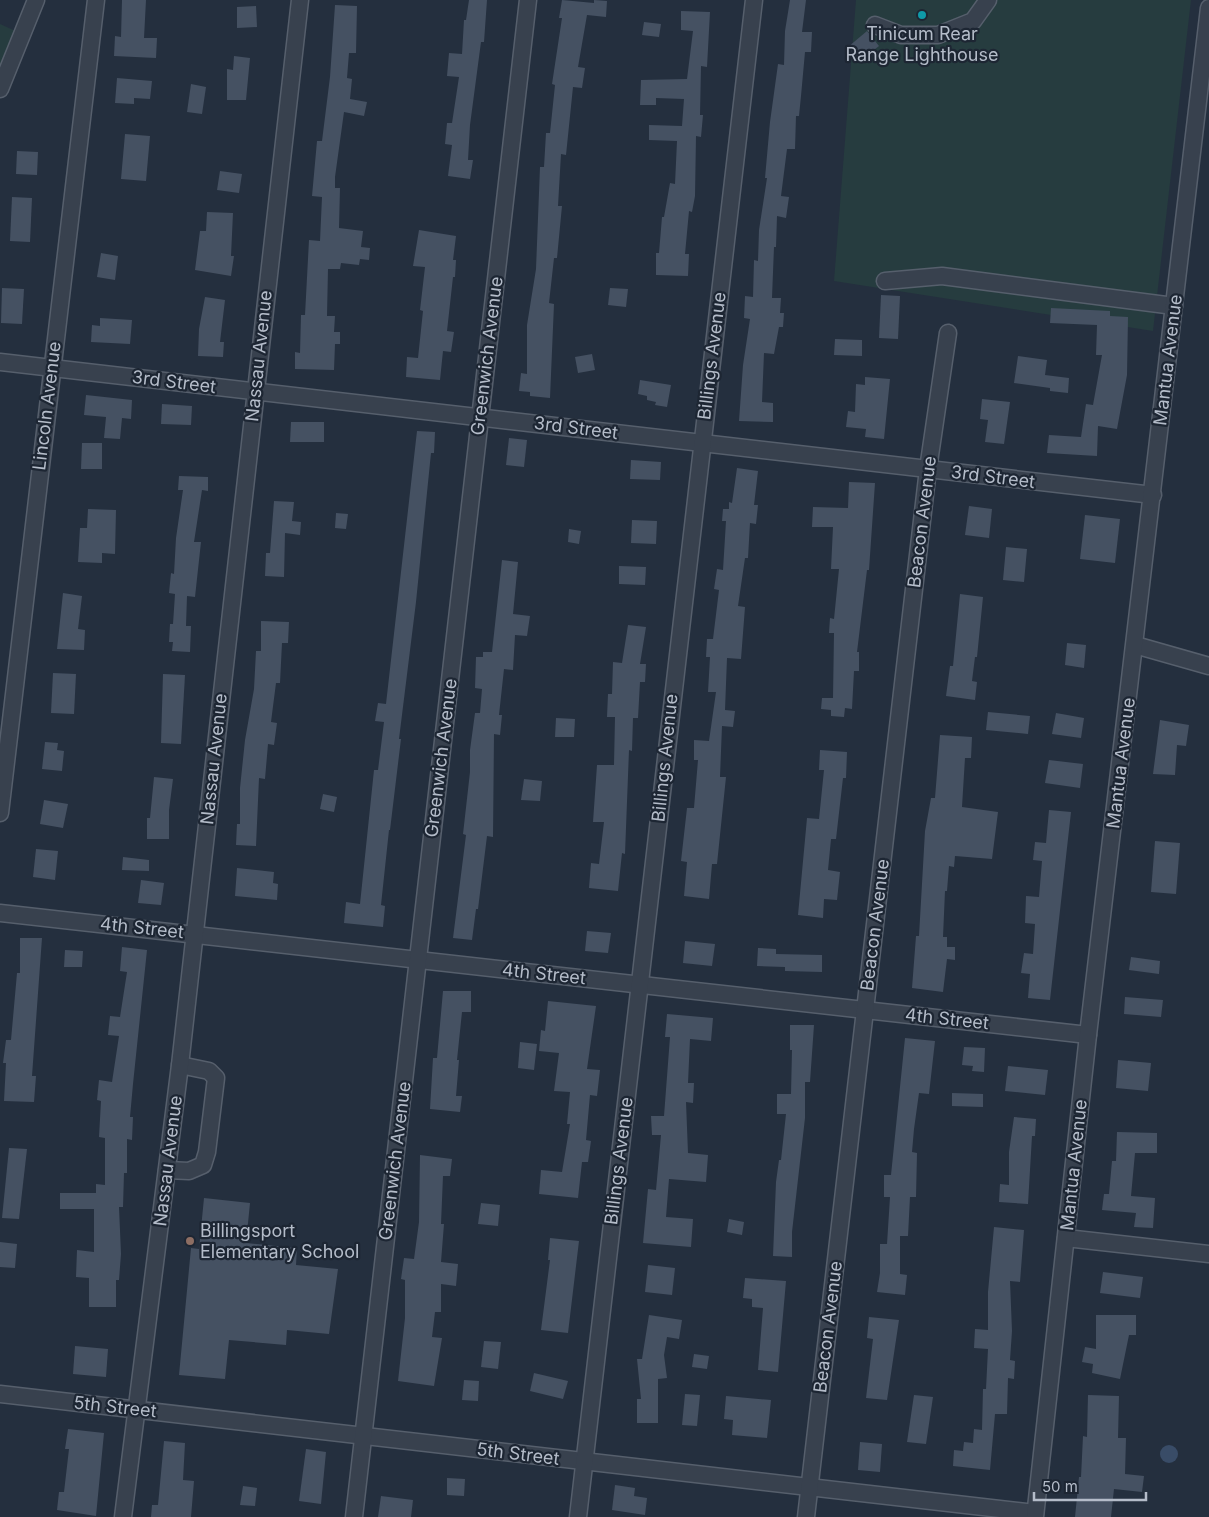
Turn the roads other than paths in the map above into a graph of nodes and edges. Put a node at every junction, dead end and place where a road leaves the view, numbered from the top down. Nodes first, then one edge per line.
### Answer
1 (36, 0) edge
2 (96, 0) edge
3 (300, 0) edge
4 (528, 0) edge
5 (754, 0) edge
6 (988, 0) edge
7 (1209, 8) edge
8 (875, 25) dead end
9 (0, 89) edge
10 (886, 281) dead end
11 (1174, 306) junction
12 (948, 333) dead end
13 (0, 362) edge
14 (51, 368) junction
15 (255, 391) junction
16 (480, 417) junction
17 (701, 443) junction
18 (928, 469) junction
19 (1152, 495) junction
20 (1135, 645) junction
21 (1209, 666) edge
22 (0, 813) edge
23 (0, 913) edge
24 (194, 934) junction
25 (418, 960) junction
26 (640, 984) junction
27 (865, 1010) junction
28 (1088, 1035) junction
29 (180, 1064) junction
30 (167, 1170) junction
31 (1066, 1238) junction
32 (1209, 1254) edge
33 (0, 1394) edge
34 (136, 1409) junction
35 (363, 1436) junction
36 (585, 1462) junction
37 (810, 1486) junction
38 (1035, 1515) edge
39 (123, 1517) edge
40 (354, 1517) edge
41 (578, 1517) edge
42 (806, 1517) edge

1 - 9 street
2 - 14 street, Lincoln Avenue
3 - 15 street, Nassau Avenue
4 - 16 street, Greenwich Avenue
5 - 17 street, Billings Avenue
6 - 8 street
7 - 11 street, Mantua Avenue
10 - 11 street
11 - 19 street, Mantua Avenue
12 - 18 street, Beacon Avenue
13 - 14 street, 3rd Street
14 - 15 street, 3rd Street
14 - 22 street, Lincoln Avenue
15 - 16 street, 3rd Street
15 - 24 street, Nassau Avenue
16 - 17 street, 3rd Street
16 - 25 street, Greenwich Avenue
17 - 18 street, 3rd Street
17 - 26 street, Billings Avenue
18 - 19 street, 3rd Street
18 - 27 street, Beacon Avenue
19 - 20 street, Mantua Avenue
20 - 21 street
20 - 28 street, Mantua Avenue
23 - 24 street, 4th Street
24 - 25 street, 4th Street
24 - 29 street, Nassau Avenue
25 - 26 street, 4th Street
25 - 35 street, Greenwich Avenue
26 - 27 street, 4th Street
26 - 36 street, Billings Avenue
27 - 28 street, 4th Street
27 - 37 street, Beacon Avenue
28 - 31 street, Mantua Avenue
29 - 30 street, Nassau Avenue
29 - 30 street
30 - 34 street, Nassau Avenue
31 - 32 street
31 - 38 street, Mantua Avenue
33 - 34 street, 5th Street
34 - 35 street, 5th Street
34 - 39 street, Nassau Avenue
35 - 36 street, 5th Street
35 - 40 street, Greenwich Avenue
36 - 37 street, 5th Street
36 - 41 street, Billings Avenue
37 - 38 street, 5th Street
37 - 42 street, Beacon Avenue

